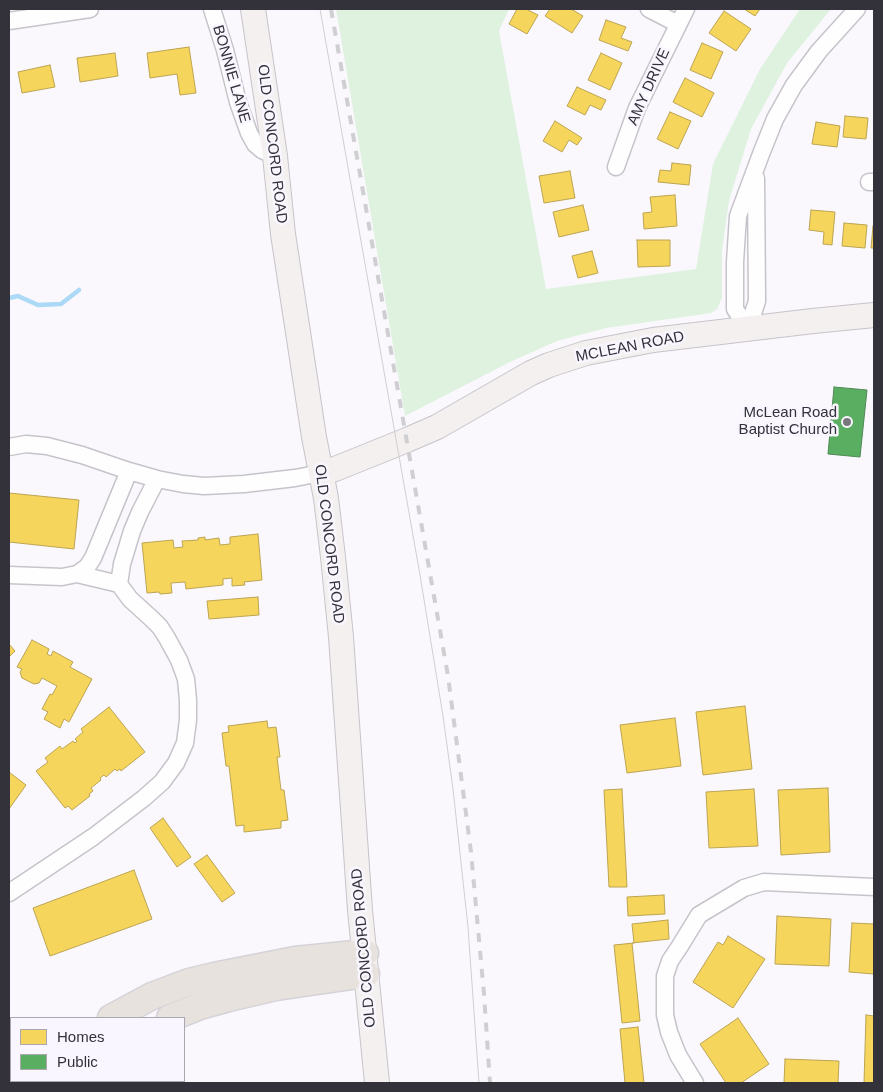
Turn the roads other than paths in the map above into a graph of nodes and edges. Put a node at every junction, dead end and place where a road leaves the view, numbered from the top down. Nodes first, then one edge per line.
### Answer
1 (90, 9) edge
2 (212, 9) edge
3 (253, 9) edge
4 (649, 9) edge
5 (686, 9) edge
6 (857, 9) edge
7 (9, 20) edge
8 (678, 24) junction
9 (275, 156) junction
10 (616, 167) dead end
11 (874, 315) edge
12 (748, 329) junction
13 (9, 447) edge
14 (128, 471) junction
15 (321, 473) junction
16 (157, 479) junction
17 (77, 574) junction
18 (9, 575) edge
19 (119, 584) junction
20 (874, 887) edge
21 (9, 894) edge
22 (365, 964) junction
23 (113, 1017) edge
24 (172, 1017) edge
25 (377, 1083) edge
26 (695, 1083) edge

1 - 7 street
2 - 9 street, BONNIE LANE
3 - 9 street, OLD CONCORD ROAD
4 - 8 street
5 - 8 street, AMY DRIVE
6 - 12 street
8 - 10 street, AMY DRIVE
9 - 15 street, OLD CONCORD ROAD
11 - 12 street, MCLEAN ROAD
12 - 15 street, MCLEAN ROAD
13 - 14 street
14 - 16 street
14 - 17 street
15 - 16 street
15 - 22 street, OLD CONCORD ROAD
16 - 19 street
17 - 18 street
17 - 19 street
19 - 21 street
20 - 26 street
22 - 23 main road
22 - 24 main road
22 - 25 street, OLD CONCORD ROAD

